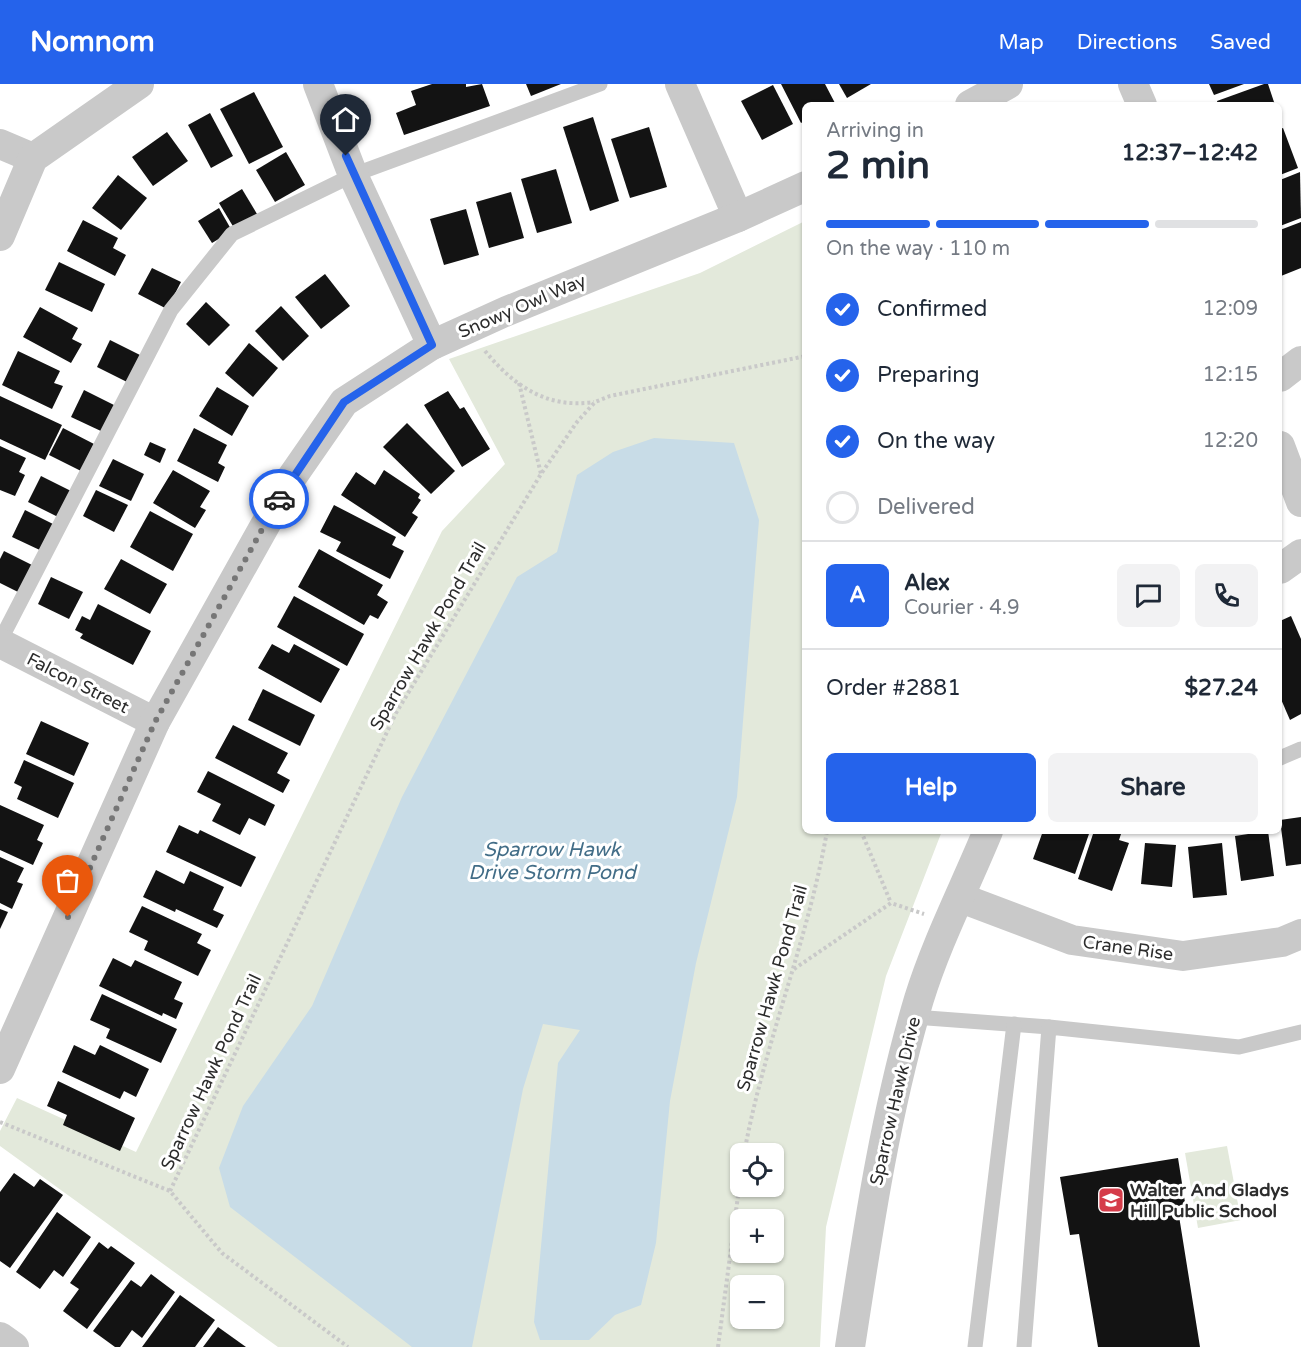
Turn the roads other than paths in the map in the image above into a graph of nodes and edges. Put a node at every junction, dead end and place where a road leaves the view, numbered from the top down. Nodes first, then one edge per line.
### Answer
1 (139, 84) edge
2 (318, 84) edge
3 (600, 84) edge
4 (680, 84) edge
5 (1008, 84) edge
6 (1133, 84) edge
7 (975, 102) edge
8 (1141, 102) edge
9 (0, 144) edge
10 (33, 158) junction
11 (353, 175) junction
12 (802, 188) edge
13 (738, 218) junction
14 (0, 236) edge
15 (432, 345) junction
16 (1301, 361) edge
17 (1282, 375) edge
18 (1282, 451) edge
19 (1301, 502) edge
20 (1301, 554) edge
21 (1282, 568) edge
22 (0, 642) edge
23 (155, 722) junction
24 (1301, 749) edge
25 (1282, 757) edge
26 (987, 834) edge
27 (954, 910) junction
28 (1301, 934) edge
29 (914, 1017) junction
30 (1014, 1024) junction
31 (1049, 1027) junction
32 (1301, 1032) edge
33 (0, 1069) edge
34 (0, 1337) edge
35 (14, 1347) edge
36 (850, 1347) edge
37 (975, 1347) edge
38 (1024, 1347) edge

1 - 10 street
2 - 11 street
3 - 11 lane
4 - 13 street
5 - 7 street
6 - 8 street
9 - 10 street
10 - 14 street
11 - 15 street
11 - 22 lane
12 - 13 street, Snowy Owl Way
13 - 15 street, Snowy Owl Way
15 - 23 street, Snowy Owl Way
16 - 17 street
18 - 19 street
20 - 21 street
22 - 23 street, Falcon Street
23 - 33 street, Snowy Owl Way
24 - 25 lane
26 - 27 street, Sparrow Hawk Drive
27 - 28 street, Crane Rise
27 - 29 street, Sparrow Hawk Drive
29 - 30 lane
29 - 36 street, Sparrow Hawk Drive
30 - 31 lane
30 - 37 lane
31 - 32 lane
31 - 38 lane
34 - 35 street

